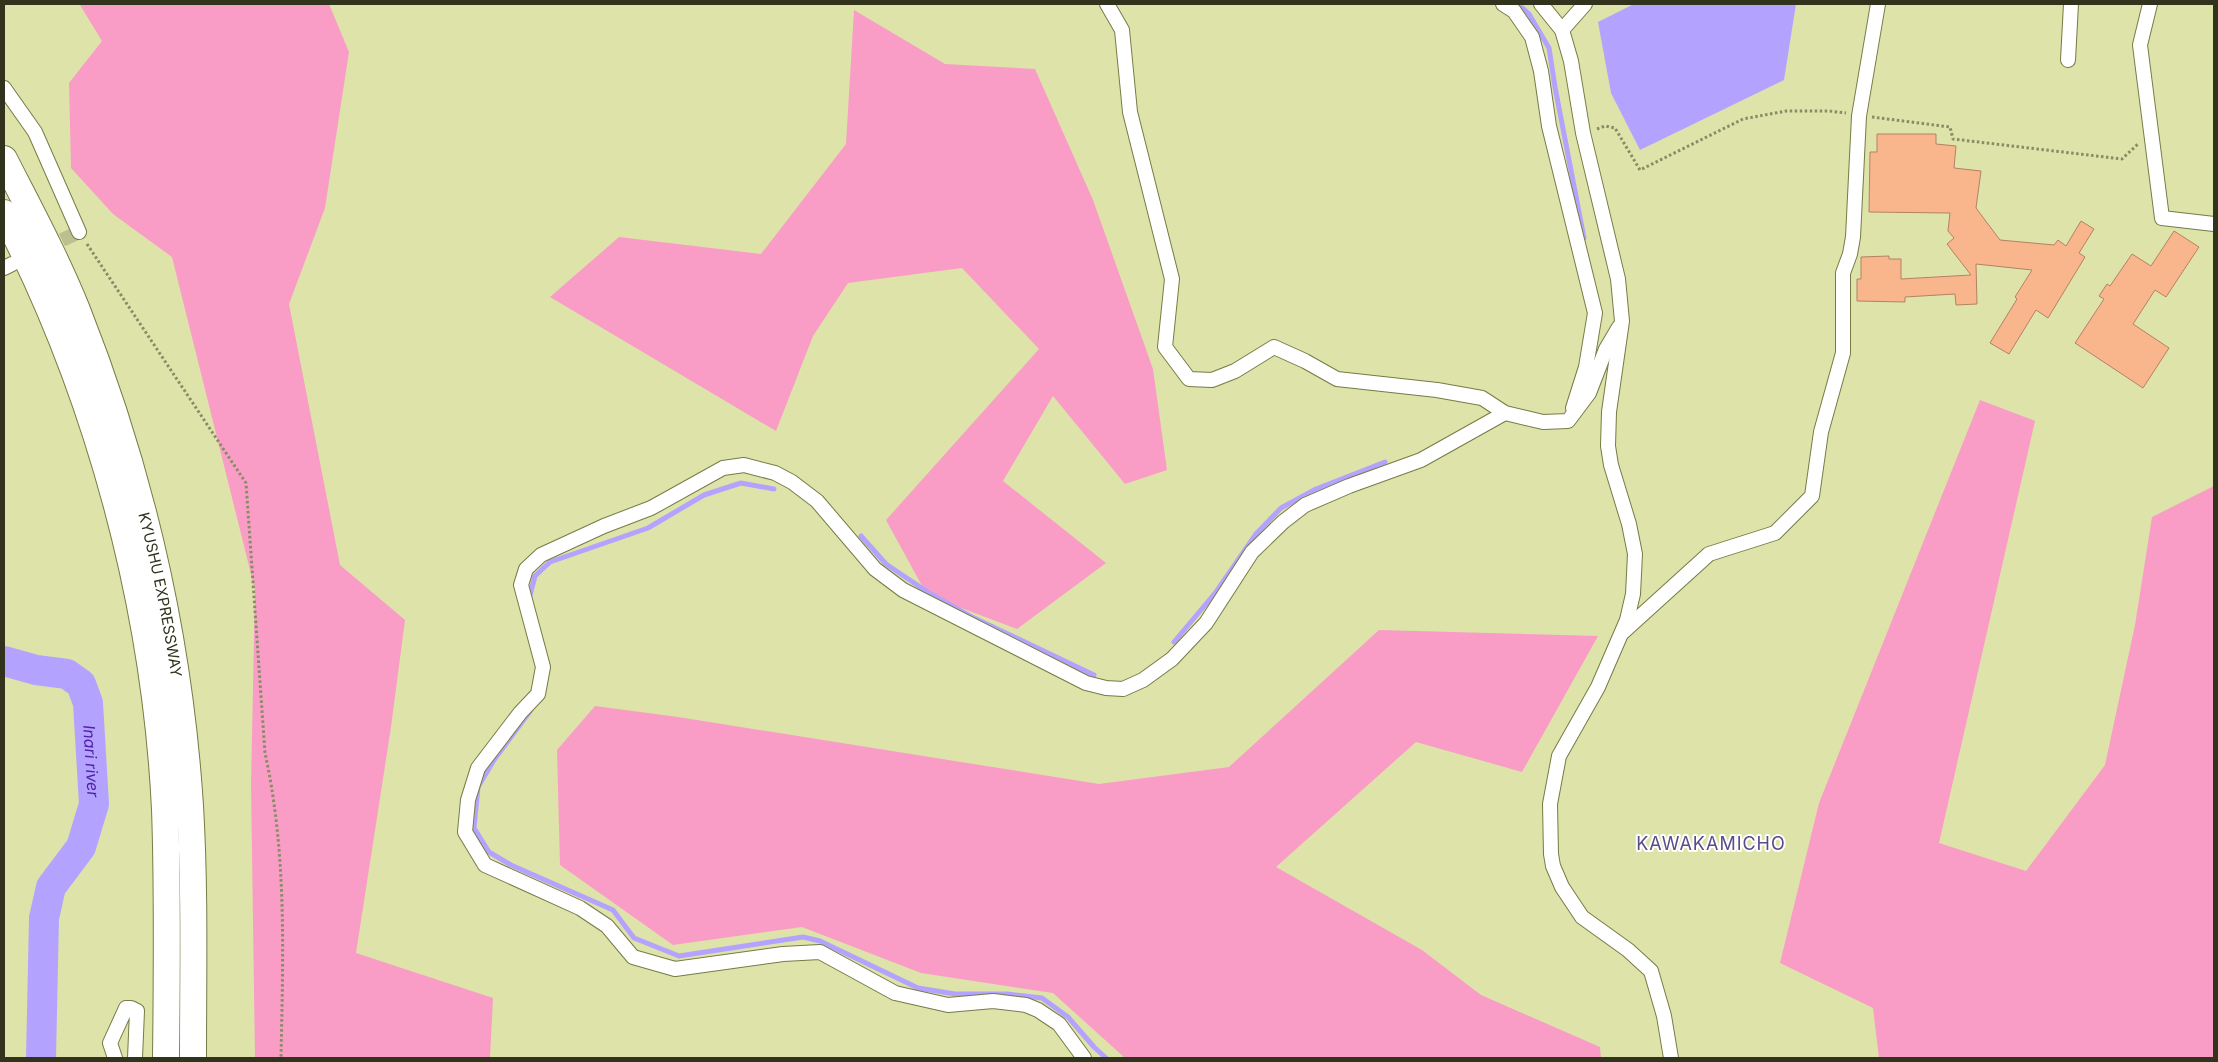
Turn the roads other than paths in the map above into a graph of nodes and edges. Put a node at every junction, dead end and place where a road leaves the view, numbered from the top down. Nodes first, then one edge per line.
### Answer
1 (1107, 4) edge
2 (1503, 4) edge
3 (1541, 4) edge
4 (1585, 4) edge
5 (1878, 4) edge
6 (2071, 4) edge
7 (2150, 4) edge
8 (1562, 30) junction
9 (2068, 60) dead end
10 (4, 88) edge
11 (4, 159) edge
12 (4, 213) edge
13 (2214, 224) edge
14 (79, 232) road end
15 (1622, 321) junction
16 (1505, 413) junction
17 (1568, 421) junction
18 (1621, 634) junction
19 (115, 1058) edge
20 (135, 1058) edge
21 (166, 1058) edge
22 (193, 1058) edge
23 (1084, 1058) edge
24 (1671, 1058) edge

1 - 16 street
2 - 17 street
3 - 8 street
4 - 8 street
5 - 18 street
6 - 9 street
7 - 13 street
8 - 15 street
10 - 14 street
11 - 22 highway, KYUSHU EXPRESSWAY
12 - 21 highway, KYUSHU EXPRESSWAY
15 - 17 street
15 - 18 street
16 - 17 street
16 - 23 street
18 - 24 street
19 - 20 street

